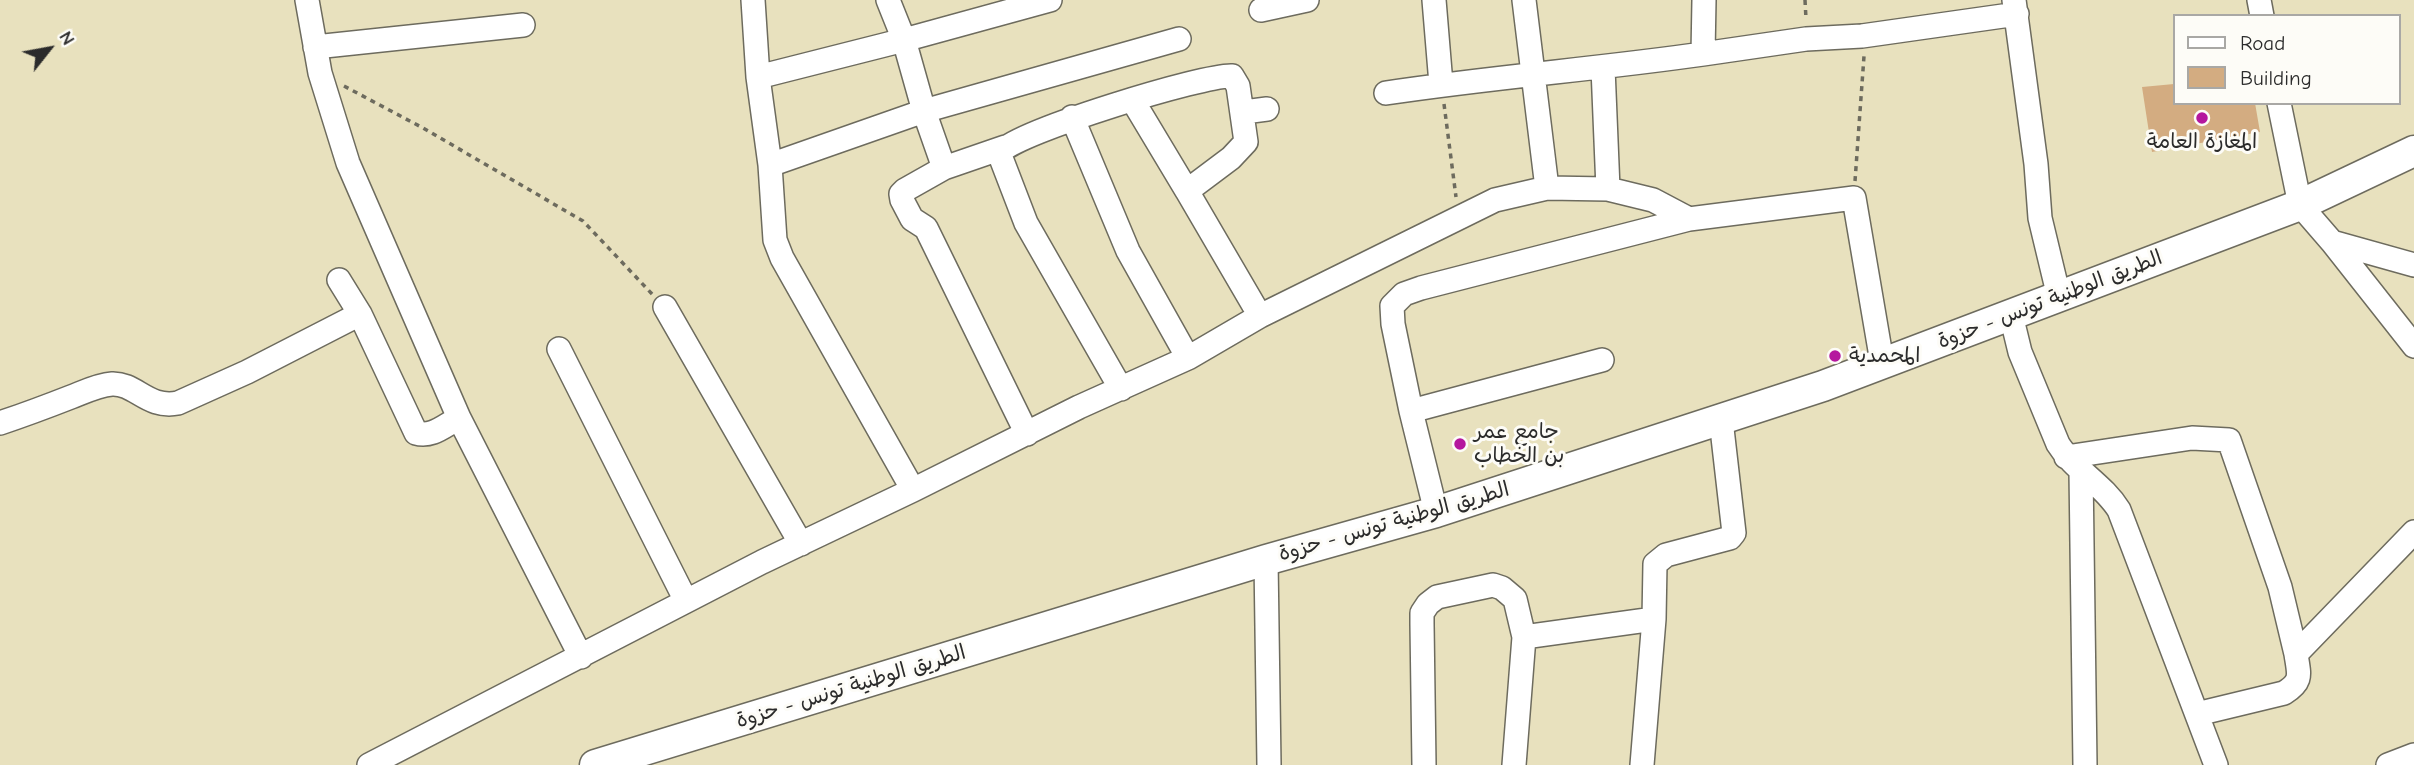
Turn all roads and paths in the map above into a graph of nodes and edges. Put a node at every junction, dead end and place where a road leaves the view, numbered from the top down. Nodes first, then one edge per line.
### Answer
1 (307, 0) edge
2 (753, 0) edge
3 (888, 0) edge
4 (1050, 0) edge
5 (1307, 0) edge
6 (1434, 0) edge
7 (1524, 0) edge
8 (1704, 0) edge
9 (2016, 7) edge
10 (1261, 10) dead end
11 (523, 24) dead end
12 (1863, 36) junction
13 (1179, 39) dead end
14 (904, 40) junction
15 (315, 47) junction
16 (1703, 54) junction
17 (1603, 68) junction
18 (320, 73) junction
19 (1533, 76) junction
20 (758, 77) junction
21 (1441, 84) junction
22 (1386, 93) dead end
23 (1133, 101) junction
24 (2279, 105) edge
25 (1267, 108) dead end
26 (924, 111) junction
27 (1244, 112) junction
28 (1072, 117) junction
29 (1005, 147) junction
30 (2414, 151) edge
31 (770, 165) junction
32 (944, 168) junction
33 (1547, 188) junction
34 (1608, 189) junction
35 (1187, 191) junction
36 (1854, 198) junction
37 (2300, 205) junction
38 (1458, 217) junction
39 (1689, 219) junction
40 (2332, 242) junction
41 (2414, 265) edge
42 (338, 280) dead end
43 (2059, 297) junction
44 (664, 307) joint
45 (360, 314) junction
46 (2011, 315) junction
47 (1260, 316) junction
48 (2414, 346) edge
49 (559, 349) dead end
50 (1188, 358) junction
51 (1602, 360) dead end
52 (1882, 362) junction
53 (1121, 389) junction
54 (1411, 411) junction
55 (459, 418) junction
56 (1721, 420) junction
57 (0, 423) edge
58 (1027, 435) junction
59 (2074, 464) junction
60 (913, 490) junction
61 (1436, 512) junction
62 (2414, 533) edge
63 (801, 544) junction
64 (1266, 560) junction
65 (686, 601) junction
66 (1654, 619) junction
67 (1524, 636) junction
68 (2296, 654) junction
69 (581, 657) junction
70 (2197, 714) junction
71 (2414, 755) edge
72 (369, 765) edge
73 (595, 765) edge
74 (1269, 765) edge
75 (1424, 765) edge
76 (1514, 765) edge
77 (1643, 765) edge
78 (2085, 765) edge
79 (2216, 765) edge
80 (2388, 765) edge

1 - 15 street
2 - 20 street
3 - 14 street
4 - 14 street
5 - 10 street
6 - 21 street
7 - 19 street
8 - 16 street
9 - 12 street
9 - 43 street
11 - 15 street
12 - 16 street
12 - 36 path
13 - 26 street
14 - 20 street
14 - 26 street
15 - 18 street
16 - 17 street
17 - 19 street
17 - 34 street
18 - 44 path
18 - 55 street
19 - 21 street
19 - 33 street
20 - 31 street
21 - 22 street
21 - 38 path
23 - 27 street
23 - 28 street
23 - 35 street
24 - 37 street
25 - 27 street
26 - 31 street
26 - 32 street
27 - 35 street
28 - 29 street
28 - 50 street
29 - 32 street
29 - 53 street
30 - 37 main road, الطريق الوطنية تونس - حزوة
31 - 60 street
32 - 58 street
33 - 34 street
33 - 38 street
34 - 39 street
35 - 47 street
36 - 39 street
36 - 52 street
37 - 40 street
37 - 43 main road, الطريق الوطنية تونس - حزوة
38 - 47 street
39 - 54 street
40 - 41 street
40 - 48 street
42 - 45 street
43 - 46 main road, الطريق الوطنية تونس - حزوة
44 - 63 street
45 - 55 street
45 - 57 street
46 - 52 main road, الطريق الوطنية تونس - حزوة
46 - 59 street
47 - 50 street
49 - 65 street
50 - 53 street
51 - 54 street
52 - 56 main road, الطريق الوطنية تونس - حزوة
53 - 58 street
54 - 61 street
55 - 69 street
56 - 61 main road, الطريق الوطنية تونس - حزوة
56 - 66 street
58 - 60 street
59 - 68 street
59 - 70 street
59 - 78 street
60 - 63 street
61 - 64 main road, الطريق الوطنية تونس - حزوة
62 - 68 street
63 - 65 street
64 - 73 main road, الطريق الوطنية تونس - حزوة
64 - 74 street
65 - 69 street
66 - 67 street
66 - 77 street
67 - 75 street
67 - 76 street
68 - 70 street
69 - 72 street
70 - 79 street
71 - 80 street

